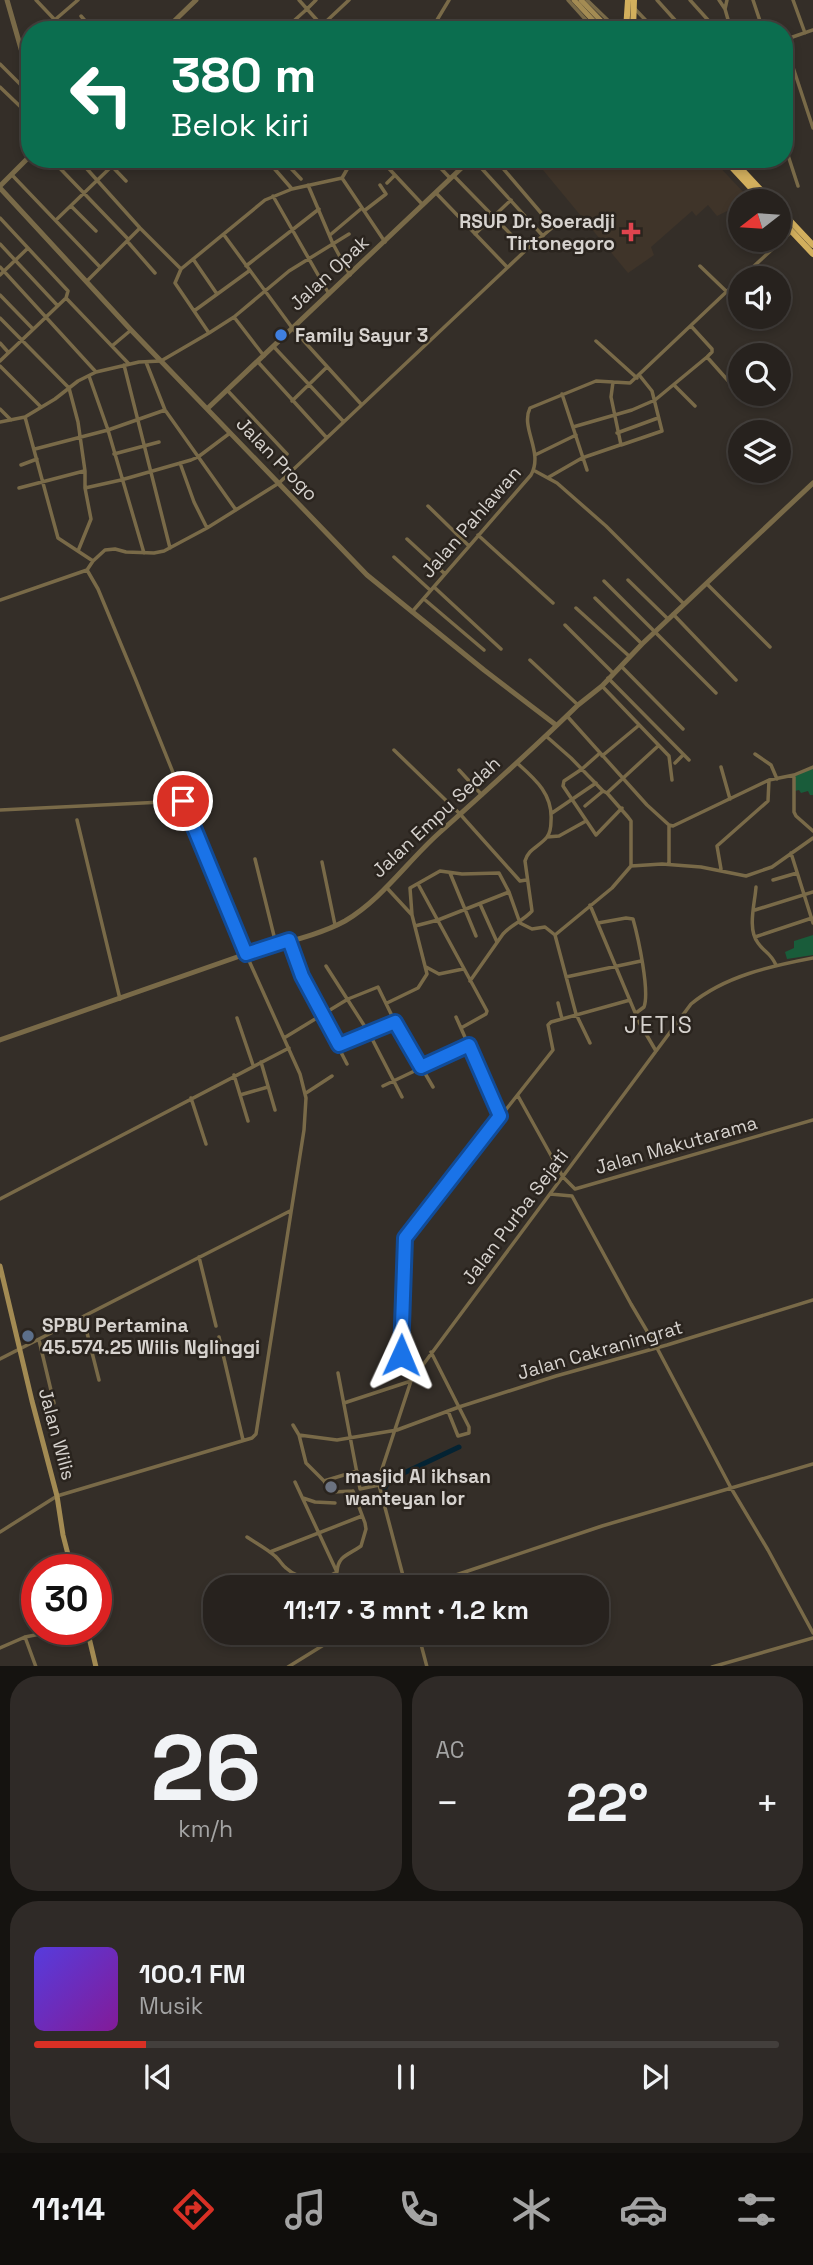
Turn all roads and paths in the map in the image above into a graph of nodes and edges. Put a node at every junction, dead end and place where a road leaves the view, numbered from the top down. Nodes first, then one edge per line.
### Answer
1 (7, 0) edge
2 (36, 0) edge
3 (78, 0) edge
4 (196, 0) edge
5 (299, 0) edge
6 (316, 0) edge
7 (349, 0) edge
8 (449, 0) edge
9 (568, 0) edge
10 (628, 0) edge
11 (657, 0) edge
12 (690, 0) edge
13 (719, 0) edge
14 (727, 0) edge
15 (753, 0) edge
16 (793, 0) edge
17 (580, 2) edge
18 (634, 4) edge
19 (307, 9) junction
20 (725, 9) junction
21 (81, 16) dead end
22 (52, 21) edge
23 (54, 21) edge
24 (85, 21) edge
25 (174, 21) edge
26 (294, 21) edge
27 (318, 21) edge
28 (326, 21) edge
29 (436, 21) edge
30 (590, 21) edge
31 (595, 21) edge
32 (600, 21) edge
33 (606, 21) edge
34 (626, 21) edge
35 (648, 21) edge
36 (676, 21) edge
37 (709, 21) edge
38 (729, 21) edge
39 (760, 21) edge
40 (813, 30) edge
41 (805, 33) junction
42 (793, 37) edge
43 (20, 45) joint
44 (21, 48) edge
45 (0, 64) edge
46 (793, 67) edge
47 (21, 85) edge
48 (0, 87) edge
49 (21, 107) edge
50 (813, 128) edge
51 (21, 166) edge
52 (59, 168) edge
53 (86, 168) edge
54 (109, 168) edge
55 (113, 168) edge
56 (274, 168) edge
57 (288, 168) edge
58 (348, 168) edge
59 (388, 168) edge
60 (442, 168) edge
61 (462, 168) edge
62 (480, 168) edge
63 (503, 168) edge
64 (732, 168) edge
65 (740, 168) edge
66 (792, 168) edge
67 (12, 175) junction
68 (395, 175) junction
69 (453, 177) junction
70 (342, 178) junction
71 (301, 179) dead end
72 (97, 180) junction
73 (126, 181) dead end
74 (387, 183) dead end
75 (308, 185) junction
76 (380, 185) dead end
77 (798, 186) dead end
78 (0, 187) edge
79 (292, 189) junction
80 (752, 189) edge
81 (760, 189) edge
82 (83, 193) junction
83 (436, 193) junction
84 (273, 196) junction
85 (511, 201) junction
86 (423, 205) junction
87 (71, 206) junction
88 (319, 209) junction
89 (363, 209) junction
90 (494, 216) junction
91 (0, 218) edge
92 (56, 220) junction
93 (791, 226) edge
94 (140, 228) junction
95 (791, 228) edge
96 (291, 229) junction
97 (794, 230) junction
98 (96, 232) dead end
99 (349, 234) dead end
100 (475, 234) junction
101 (224, 235) junction
102 (330, 235) junction
103 (543, 236) junction
104 (127, 240) junction
105 (385, 242) junction
106 (0, 244) edge
107 (333, 244) junction
108 (813, 245) edge
109 (28, 248) junction
110 (526, 250) junction
111 (813, 254) edge
112 (192, 259) junction
113 (308, 259) junction
114 (16, 261) junction
115 (246, 266) junction
116 (700, 266) dead end
117 (755, 266) edge
118 (0, 267) edge
119 (100, 267) junction
120 (508, 268) junction
121 (181, 269) junction
122 (4, 271) junction
123 (250, 271) junction
124 (155, 273) dead end
125 (0, 275) edge
126 (350, 275) junction
127 (86, 282) junction
128 (264, 291) junction
129 (727, 292) joint
130 (329, 293) junction
131 (217, 294) junction
132 (0, 295) edge
133 (66, 298) junction
134 (57, 305) junction
135 (194, 311) junction
136 (46, 317) junction
137 (234, 317) junction
138 (0, 318) edge
139 (691, 326) junction
140 (32, 328) junction
141 (293, 329) junction
142 (131, 330) junction
143 (209, 333) junction
144 (21, 340) junction
145 (596, 341) dead end
146 (0, 343) edge
147 (112, 346) junction
148 (274, 347) junction
149 (8, 352) junction
150 (264, 356) junction
151 (707, 357) junction
152 (161, 361) junction
153 (146, 362) junction
154 (258, 362) junction
155 (0, 363) edge
156 (127, 365) junction
157 (327, 367) junction
158 (96, 372) junction
159 (89, 376) junction
160 (638, 377) junction
161 (728, 381) edge
162 (613, 382) junction
163 (308, 384) junction
164 (674, 385) junction
165 (69, 388) junction
166 (228, 390) junction
167 (562, 394) junction
168 (655, 400) junction
169 (292, 401) junction
170 (361, 404) junction
171 (695, 406) dead end
172 (41, 407) junction
173 (208, 408) junction
174 (0, 409) edge
175 (165, 410) junction
176 (613, 416) junction
177 (25, 417) junction
178 (659, 418) junction
179 (11, 420) junction
180 (138, 420) junction
181 (343, 421) junction
182 (0, 422) edge
183 (573, 427) junction
184 (108, 430) junction
185 (230, 433) junction
186 (617, 433) junction
187 (576, 435) junction
188 (80, 436) junction
189 (326, 437) junction
190 (159, 442) dead end
191 (621, 445) junction
192 (144, 446) junction
193 (35, 449) junction
194 (114, 454) junction
195 (287, 454) dead end
196 (535, 455) junction
197 (198, 457) junction
198 (582, 458) junction
199 (37, 459) junction
200 (180, 463) junction
201 (20, 465) dead end
202 (534, 470) junction
203 (587, 470) dead end
204 (85, 471) junction
205 (150, 471) junction
206 (549, 477) junction
207 (121, 480) junction
208 (43, 482) junction
209 (279, 483) junction
210 (813, 483) edge
211 (19, 488) dead end
212 (85, 488) junction
213 (428, 506) dead end
214 (236, 510) junction
215 (207, 528) junction
216 (478, 535) junction
217 (407, 539) dead end
218 (469, 546) junction
219 (170, 548) junction
220 (78, 551) junction
221 (144, 553) junction
222 (394, 557) dead end
223 (92, 563) junction
224 (88, 570) junction
225 (445, 574) junction
226 (604, 580) dead end
227 (628, 580) dead end
228 (707, 584) junction
229 (432, 589) junction
230 (595, 598) dead end
231 (423, 599) junction
232 (0, 600) edge
233 (554, 603) dead end
234 (684, 604) junction
235 (576, 608) dead end
236 (412, 612) junction
237 (671, 616) junction
238 (565, 625) dead end
239 (655, 631) junction
240 (642, 644) junction
241 (770, 648) dead end
242 (501, 649) dead end
243 (484, 650) dead end
244 (629, 656) junction
245 (530, 660) dead end
246 (620, 666) junction
247 (611, 676) junction
248 (736, 680) dead end
249 (602, 686) junction
250 (716, 693) dead end
251 (578, 705) junction
252 (567, 716) junction
253 (556, 725) junction
254 (638, 726) junction
255 (682, 729) dead end
256 (546, 736) junction
257 (658, 747) junction
258 (394, 750) dead end
259 (755, 754) dead end
260 (601, 755) junction
261 (683, 755) junction
262 (689, 760) dead end
263 (517, 763) junction
264 (675, 763) dead end
265 (721, 767) dead end
266 (813, 767) edge
267 (582, 769) junction
268 (459, 770) dead end
269 (793, 775) junction
270 (622, 778) junction
271 (778, 779) junction
272 (672, 780) dead end
273 (769, 780) junction
274 (596, 783) junction
275 (605, 792) junction
276 (482, 795) junction
277 (572, 799) junction
278 (730, 799) junction
279 (183, 801) junction
280 (585, 806) dead end
281 (622, 808) junction
282 (0, 810) edge
283 (552, 813) junction
284 (460, 814) junction
285 (78, 820) dead end
286 (586, 821) junction
287 (669, 825) junction
288 (813, 831) edge
289 (547, 837) junction
290 (813, 838) edge
291 (792, 856) junction
292 (255, 859) dead end
293 (321, 862) dead end
294 (669, 864) junction
295 (631, 866) junction
296 (721, 870) junction
297 (450, 873) junction
298 (797, 873) junction
299 (526, 880) junction
300 (773, 880) dead end
301 (418, 884) junction
302 (386, 886) junction
303 (756, 887) dead end
304 (509, 892) junction
305 (813, 892) edge
306 (804, 896) junction
307 (480, 904) junction
308 (590, 905) junction
309 (465, 910) junction
310 (754, 911) junction
311 (412, 915) junction
312 (438, 920) junction
313 (812, 921) edge
314 (520, 923) junction
315 (598, 923) junction
316 (335, 925) junction
317 (415, 926) junction
318 (555, 935) junction
319 (476, 936) dead end
320 (755, 937) junction
321 (289, 940) junction
322 (497, 942) junction
323 (276, 944) junction
324 (246, 954) junction
325 (813, 958) edge
326 (641, 961) junction
327 (776, 965) junction
328 (326, 966) dead end
329 (617, 967) junction
330 (426, 968) junction
331 (463, 969) junction
332 (566, 977) junction
333 (470, 981) junction
334 (120, 999) junction
335 (348, 999) junction
336 (631, 1000) junction
337 (386, 1003) junction
338 (558, 1003) dead end
339 (636, 1013) junction
340 (576, 1014) junction
341 (324, 1015) junction
342 (456, 1017) dead end
343 (237, 1018) dead end
344 (562, 1019) junction
345 (395, 1022) junction
346 (461, 1028) junction
347 (369, 1033) junction
348 (284, 1038) junction
349 (0, 1040) edge
350 (590, 1043) dead end
351 (339, 1045) junction
352 (469, 1045) junction
353 (289, 1048) junction
354 (656, 1051) junction
355 (261, 1062) junction
356 (347, 1064) dead end
357 (253, 1065) junction
358 (421, 1067) junction
359 (234, 1075) junction
360 (332, 1076) dead end
361 (394, 1081) junction
362 (383, 1086) dead end
363 (269, 1087) junction
364 (433, 1087) dead end
365 (306, 1093) junction
366 (240, 1095) junction
367 (517, 1095) junction
368 (402, 1097) dead end
369 (191, 1098) junction
370 (275, 1110) dead end
371 (500, 1116) junction
372 (813, 1120) edge
373 (248, 1121) dead end
374 (205, 1144) dead end
375 (563, 1177) junction
376 (575, 1189) junction
377 (550, 1194) junction
378 (572, 1196) junction
379 (0, 1199) edge
380 (290, 1211) junction
381 (199, 1257) junction
382 (0, 1266) edge
383 (813, 1300) edge
384 (83, 1317) junction
385 (216, 1326) dead end
386 (219, 1337) dead end
387 (38, 1340) junction
388 (657, 1348) junction
389 (20, 1349) junction
390 (431, 1352) junction
391 (0, 1359) edge
392 (419, 1369) junction
393 (338, 1373) dead end
394 (99, 1380) dead end
395 (411, 1381) junction
396 (54, 1403) dead end
397 (344, 1403) junction
398 (458, 1407) junction
399 (447, 1411) junction
400 (293, 1424) dead end
401 (397, 1430) junction
402 (299, 1435) junction
403 (352, 1438) junction
404 (243, 1440) junction
405 (813, 1464) edge
406 (356, 1471) junction
407 (324, 1481) junction
408 (295, 1482) dead end
409 (379, 1485) junction
410 (731, 1488) junction
411 (360, 1489) junction
412 (353, 1491) junction
413 (57, 1496) junction
414 (301, 1497) junction
415 (335, 1503) dead end
416 (362, 1516) junction
417 (0, 1532) edge
418 (319, 1533) junction
419 (247, 1537) dead end
420 (270, 1552) junction
421 (68, 1554) edge
422 (337, 1572) junction
423 (402, 1575) edge
424 (456, 1575) edge
425 (813, 1636) edge
426 (21, 1639) edge
427 (28, 1645) edge
428 (91, 1645) edge
429 (324, 1645) edge
430 (421, 1645) edge
431 (0, 1648) edge
432 (36, 1666) edge
433 (96, 1666) edge
434 (290, 1666) edge
435 (427, 1666) edge
436 (715, 1666) edge

1 - 43 street
2 - 22 street
3 - 23 street
4 - 25 street
5 - 19 street
6 - 19 street
7 - 28 street
8 - 29 street
9 - 17 street
10 - 34 highway
11 - 36 street
12 - 37 street
13 - 20 street
14 - 20 street
15 - 39 street
16 - 41 street
17 - 30 street
17 - 31 main road
17 - 32 main road
17 - 33 street
18 - 35 street
19 - 26 street
19 - 27 street
20 - 38 street
21 - 24 street
40 - 41 street
41 - 42 street
43 - 44 street
45 - 47 street
46 - 50 street
48 - 49 street
51 - 67 street
52 - 82 street
53 - 72 street
54 - 72 street
55 - 73 street
56 - 79 street
57 - 71 street
58 - 70 street
59 - 68 street
60 - 69 street
61 - 69 street, Jalan Opak
62 - 85 street
63 - 103 street
64 - 80 highway
65 - 81 highway
66 - 77 street
67 - 78 street
67 - 92 street
68 - 74 street
68 - 86 street
69 - 83 street, Jalan Opak
69 - 90 street
70 - 75 street
70 - 89 street
72 - 82 street
72 - 94 street
75 - 79 street
75 - 88 street
76 - 89 street
78 - 127 street, Jalan Progo
79 - 84 street
82 - 87 street
82 - 104 street
83 - 86 street, Jalan Opak
83 - 100 street
84 - 96 street
84 - 101 street
85 - 90 street
85 - 103 street
86 - 105 street, Jalan Opak
87 - 92 street
87 - 98 street
88 - 96 street
88 - 102 street
89 - 102 street
89 - 105 street
90 - 100 street
90 - 110 street
91 - 109 street
92 - 119 street
93 - 97 highway
94 - 104 street
94 - 121 street
95 - 97 highway
96 - 113 street
96 - 115 street
97 - 108 highway
97 - 111 highway
97 - 117 street
99 - 107 street
100 - 120 street
101 - 112 street
101 - 115 street
102 - 107 street
103 - 110 street
104 - 119 street
104 - 124 street
105 - 126 street, Jalan Opak
106 - 114 street
107 - 113 street
107 - 126 street
109 - 114 street
109 - 133 street
110 - 120 street
112 - 121 street
112 - 131 street
113 - 128 street
113 - 130 street
114 - 122 street
114 - 134 street
115 - 123 street
116 - 129 street
118 - 122 street
119 - 127 street
120 - 170 street
121 - 135 street
122 - 125 street
122 - 136 street
123 - 128 street
123 - 131 street
126 - 130 street, Jalan Opak
127 - 142 street, Jalan Progo
128 - 137 street
128 - 141 street
129 - 139 street
130 - 141 street, Jalan Opak
131 - 135 street
132 - 140 street
133 - 134 street
133 - 147 street
134 - 136 street
135 - 143 street
136 - 140 street
136 - 158 street
137 - 143 street
137 - 150 street
138 - 144 street
139 - 151 street
139 - 160 street
140 - 144 street
141 - 148 street, Jalan Opak
141 - 157 street
142 - 147 street
142 - 152 street, Jalan Progo
143 - 152 street
144 - 149 street
144 - 165 street
145 - 160 street
146 - 149 street
147 - 156 street
148 - 150 street, Jalan Opak
148 - 163 street
149 - 155 street
150 - 154 street, Jalan Opak
151 - 161 street
151 - 164 street
152 - 153 street
152 - 173 street, Jalan Progo
153 - 156 street
153 - 175 street
154 - 166 street, Jalan Opak
154 - 169 street
155 - 172 street
156 - 158 street
156 - 180 street
157 - 163 street
157 - 170 street
158 - 159 street
159 - 165 street
159 - 184 street
160 - 162 street, Jalan Pahlawan
160 - 168 street
162 - 167 street, Jalan Pahlawan
162 - 176 street
163 - 169 street
163 - 181 street
164 - 168 street
164 - 171 street
165 - 172 street
165 - 188 street
166 - 173 street, Jalan Opak
166 - 195 street
167 - 183 street
167 - 196 street, Jalan Pahlawan
168 - 176 street
168 - 178 street
169 - 189 street
170 - 181 street
172 - 177 street
173 - 185 street, Jalan Progo
174 - 179 street
175 - 180 street
175 - 197 street
176 - 183 street
176 - 186 street
177 - 179 street
177 - 193 street
178 - 186 street
178 - 191 street
179 - 182 street
180 - 184 street
180 - 192 street
181 - 189 street
183 - 187 street
184 - 188 street
184 - 194 street
185 - 197 street
185 - 209 street, Jalan Progo
186 - 191 street
187 - 196 street
187 - 198 street
188 - 193 street
188 - 204 street
189 - 209 street
190 - 192 street
191 - 198 street
192 - 194 street
192 - 205 street
193 - 199 street
194 - 207 street
196 - 202 street, Jalan Pahlawan
197 - 200 street
197 - 214 street
198 - 203 street
198 - 206 street
199 - 201 street
199 - 208 street
200 - 205 street
200 - 215 street
202 - 206 street
202 - 216 street, Jalan Pahlawan
204 - 208 street
204 - 212 street
205 - 207 street
205 - 219 street
206 - 234 street
207 - 212 street
207 - 221 street
208 - 211 street
208 - 220 street
209 - 214 street
209 - 236 street, Jalan Progo
210 - 228 street, Jalan Empu Sedah
212 - 220 street
213 - 218 street
214 - 215 street
215 - 219 street
216 - 218 street, Jalan Pahlawan
216 - 233 street
217 - 225 street
218 - 225 street, Jalan Pahlawan
219 - 221 street
220 - 223 street
221 - 223 street
222 - 229 street
223 - 224 street
224 - 232 street
224 - 279 street
225 - 229 street, Jalan Pahlawan
226 - 239 street
227 - 237 street
228 - 234 street, Jalan Empu Sedah
228 - 241 street
229 - 231 street, Jalan Pahlawan
229 - 242 street
230 - 240 street
231 - 236 street, Jalan Pahlawan
231 - 243 street
234 - 237 street, Jalan Empu Sedah
235 - 244 street
236 - 253 street, Jalan Progo
237 - 239 street, Jalan Empu Sedah
237 - 248 street
238 - 247 street
239 - 240 street, Jalan Empu Sedah
239 - 250 street
240 - 244 street, Jalan Empu Sedah
244 - 246 street, Jalan Empu Sedah
245 - 251 street
246 - 247 street, Jalan Empu Sedah
246 - 255 street
247 - 249 street, Jalan Empu Sedah
247 - 261 street
249 - 251 street, Jalan Empu Sedah
249 - 254 street
251 - 252 street, Jalan Empu Sedah
252 - 253 street, Jalan Empu Sedah
252 - 260 street
253 - 256 street, Jalan Empu Sedah
254 - 257 street
254 - 260 street
256 - 263 street, Jalan Empu Sedah
256 - 267 street
257 - 270 street
257 - 272 street
258 - 284 street
259 - 271 street
260 - 267 street
260 - 270 street
261 - 262 street
261 - 264 street
263 - 276 street, Jalan Empu Sedah
263 - 283 street
265 - 278 street
266 - 269 street
267 - 274 street
267 - 277 street
268 - 276 street
269 - 271 street
269 - 288 street
270 - 275 street
270 - 287 street
271 - 273 street
273 - 278 street
273 - 296 street
274 - 275 street
274 - 277 street
275 - 280 street
275 - 281 street
276 - 284 street, Jalan Empu Sedah
277 - 283 street
277 - 286 street
278 - 287 street
279 - 282 street
279 - 324 street
281 - 286 street
281 - 295 street
283 - 289 street
284 - 299 street
284 - 302 street, Jalan Empu Sedah
285 - 334 street
286 - 289 street
287 - 294 street
289 - 299 street
290 - 291 street
291 - 296 street
291 - 298 street
292 - 323 street
293 - 316 street
294 - 295 street
294 - 296 street
295 - 308 street
297 - 301 street
297 - 304 street
297 - 309 street
298 - 300 street
298 - 306 street
299 - 314 street
301 - 311 street
301 - 312 street
302 - 311 street
302 - 316 street, Jalan Empu Sedah
303 - 310 street
304 - 307 street
304 - 314 street
305 - 306 street
306 - 310 street
306 - 313 street
307 - 309 street
307 - 322 street
308 - 315 street
308 - 318 street
309 - 312 street
309 - 319 street
310 - 320 street
311 - 317 street
312 - 317 street
312 - 331 street
313 - 320 street
314 - 318 street
314 - 322 street
315 - 326 street
315 - 329 street
316 - 321 street, Jalan Empu Sedah
317 - 330 street
318 - 332 street
320 - 327 street
321 - 323 street, Jalan Empu Sedah
321 - 341 street
322 - 333 street
323 - 324 street, Jalan Empu Sedah
324 - 334 street, Jalan Empu Sedah
324 - 348 street
325 - 327 street, Jalan Purba Sejati
326 - 329 street
326 - 339 street
327 - 354 street, Jalan Purba Sejati
328 - 335 street
329 - 332 street
329 - 336 street
330 - 331 street
330 - 337 street
331 - 333 street
332 - 340 street
333 - 346 street
334 - 349 street, Jalan Empu Sedah
335 - 337 street
335 - 341 street
335 - 347 street
336 - 339 street
336 - 340 street
337 - 345 street
338 - 344 street
339 - 354 street
340 - 344 street
340 - 350 street
341 - 348 street
341 - 351 street
342 - 346 street
343 - 357 street
344 - 367 street
345 - 347 street
345 - 358 street
346 - 352 street
347 - 351 street
347 - 361 street
348 - 353 street
351 - 356 street
352 - 358 street
352 - 371 street
353 - 355 street
353 - 365 street
354 - 375 street, Jalan Purba Sejati
355 - 357 street
355 - 363 street
357 - 359 street
358 - 361 street
358 - 364 street
359 - 366 street
359 - 369 street
360 - 365 street
361 - 362 street
361 - 368 street
363 - 366 street
363 - 370 street
365 - 380 street
366 - 373 street
367 - 371 street
367 - 375 street
369 - 374 street
369 - 379 street
371 - 392 street
372 - 376 street, Jalan Makutarama
375 - 376 street
375 - 377 street, Jalan Purba Sejati
376 - 378 street, Jalan Makutarama
377 - 378 street
377 - 390 street, Jalan Purba Sejati
378 - 388 street
380 - 381 street
380 - 404 street
381 - 384 street
381 - 385 street
382 - 389 main road, Jalan Wilis
383 - 388 street, Jalan Cakraningrat
384 - 387 street
384 - 394 street
386 - 404 street
387 - 389 street
387 - 396 street
388 - 398 street, Jalan Cakraningrat
388 - 410 street
389 - 391 street
389 - 413 main road, Jalan Wilis
390 - 392 street, Jalan Purba Sejati
390 - 398 street
392 - 395 street, Jalan Purba Sejati
393 - 397 street
395 - 397 street
395 - 401 street, Jalan Purba Sejati
397 - 403 street
398 - 399 street, Jalan Cakraningrat
398 - 399 street
399 - 401 street, Jalan Cakraningrat
400 - 402 street
401 - 403 street, Jalan Cakraningrat
401 - 409 street, Jalan Purba Sejati
402 - 403 street, Jalan Cakraningrat
402 - 407 street
403 - 406 street
404 - 413 street
405 - 410 street
406 - 407 street
406 - 411 street
407 - 412 street
408 - 414 street
409 - 411 street
409 - 423 street
410 - 424 street
410 - 425 street
411 - 412 street
412 - 416 street
413 - 417 street
413 - 421 main road, Jalan Wilis
414 - 415 street
414 - 418 street
416 - 418 street
416 - 422 street
418 - 420 street
418 - 422 street
419 - 420 street
420 - 422 street
425 - 436 street
426 - 431 street
427 - 432 street
428 - 433 main road
429 - 434 street
430 - 435 street

